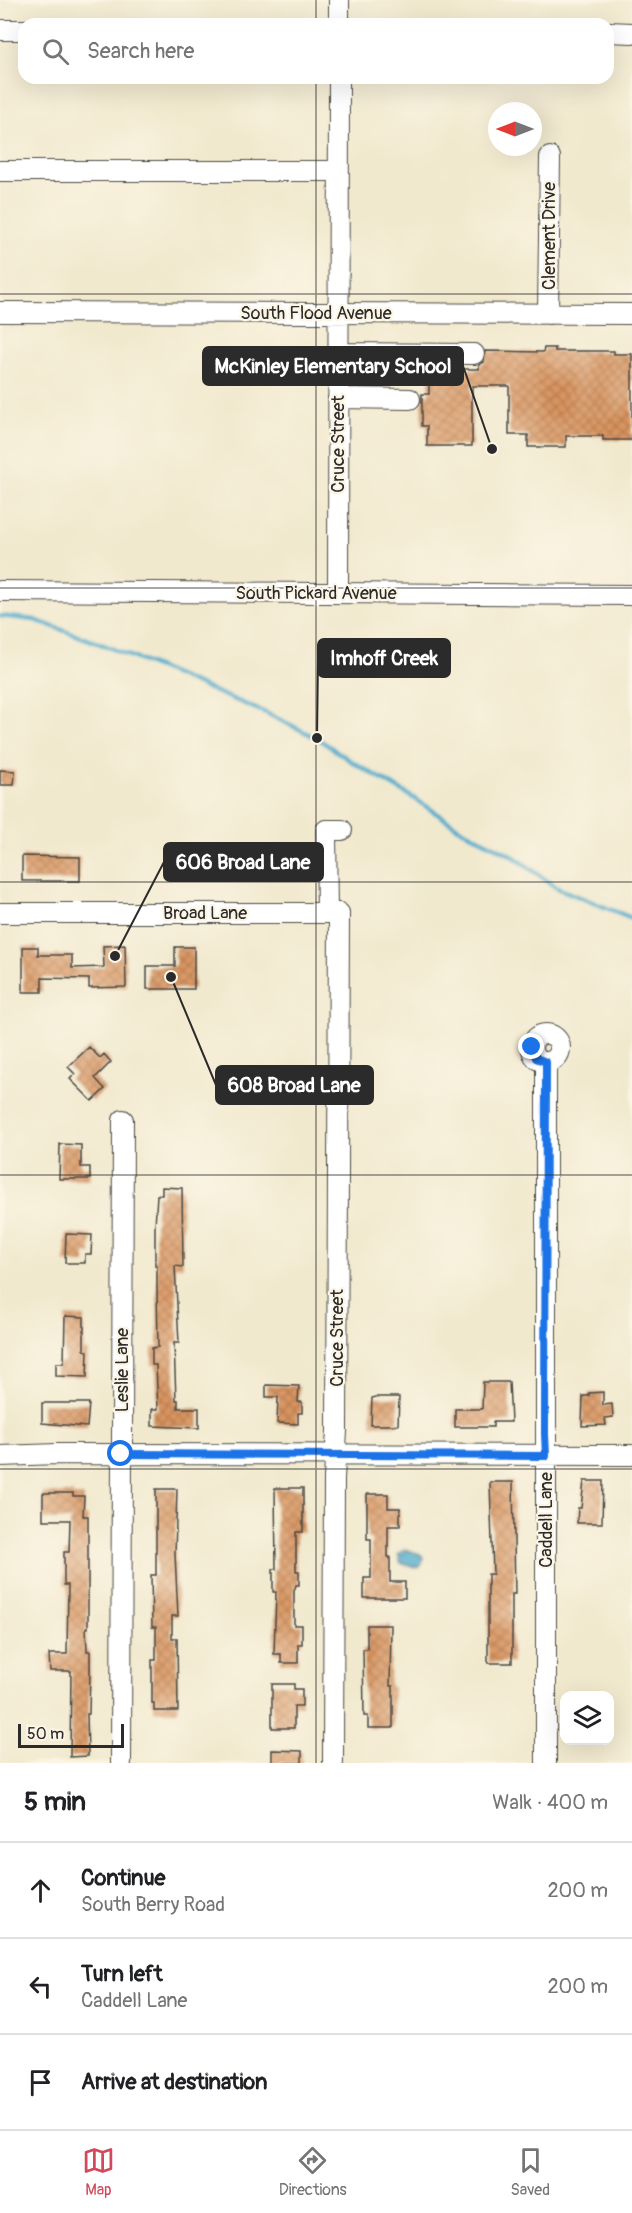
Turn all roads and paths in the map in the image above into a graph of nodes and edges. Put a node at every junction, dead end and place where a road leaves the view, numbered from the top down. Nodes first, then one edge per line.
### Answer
1 (339, 0) edge
2 (339, 18) edge
3 (0, 30) edge
4 (18, 30) edge
5 (614, 32) edge
6 (632, 33) edge
7 (339, 84) edge
8 (550, 158) dead end
9 (0, 171) edge
10 (339, 171) junction
11 (0, 312) edge
12 (338, 313) junction
13 (548, 314) junction
14 (632, 314) edge
15 (338, 353) junction
16 (474, 354) dead end
17 (338, 398) junction
18 (410, 399) dead end
19 (0, 591) edge
20 (338, 593) junction
21 (632, 595) edge
22 (334, 830) dead end
23 (0, 913) edge
24 (333, 913) junction
25 (546, 1062) dead end
26 (123, 1120) dead end
27 (121, 1454) junction
28 (335, 1455) junction
29 (632, 1455) edge
30 (0, 1456) edge
31 (546, 1456) junction
32 (121, 1763) edge
33 (333, 1763) edge
34 (546, 1763) edge

1 - 2 street
3 - 4 street
5 - 6 street
7 - 10 street, Cruce Street
8 - 13 street, Clement Drive
9 - 10 street
10 - 12 street, Cruce Street
11 - 12 street, South Flood Avenue
12 - 13 street, South Flood Avenue
12 - 15 street, Cruce Street
13 - 14 street, South Flood Avenue
15 - 16 street
15 - 17 street, Cruce Street
17 - 18 street
17 - 20 street, Cruce Street
19 - 20 street, South Pickard Avenue
20 - 21 street, South Pickard Avenue
22 - 24 street, Cruce Street
23 - 24 street, Broad Lane
24 - 28 street, Cruce Street
25 - 31 street, Caddell Lane
26 - 27 street, Leslie Lane
27 - 28 street
27 - 30 street
27 - 32 street, Leslie Lane
28 - 31 street
28 - 33 street, Cruce Street
29 - 31 street
31 - 34 street, Caddell Lane

